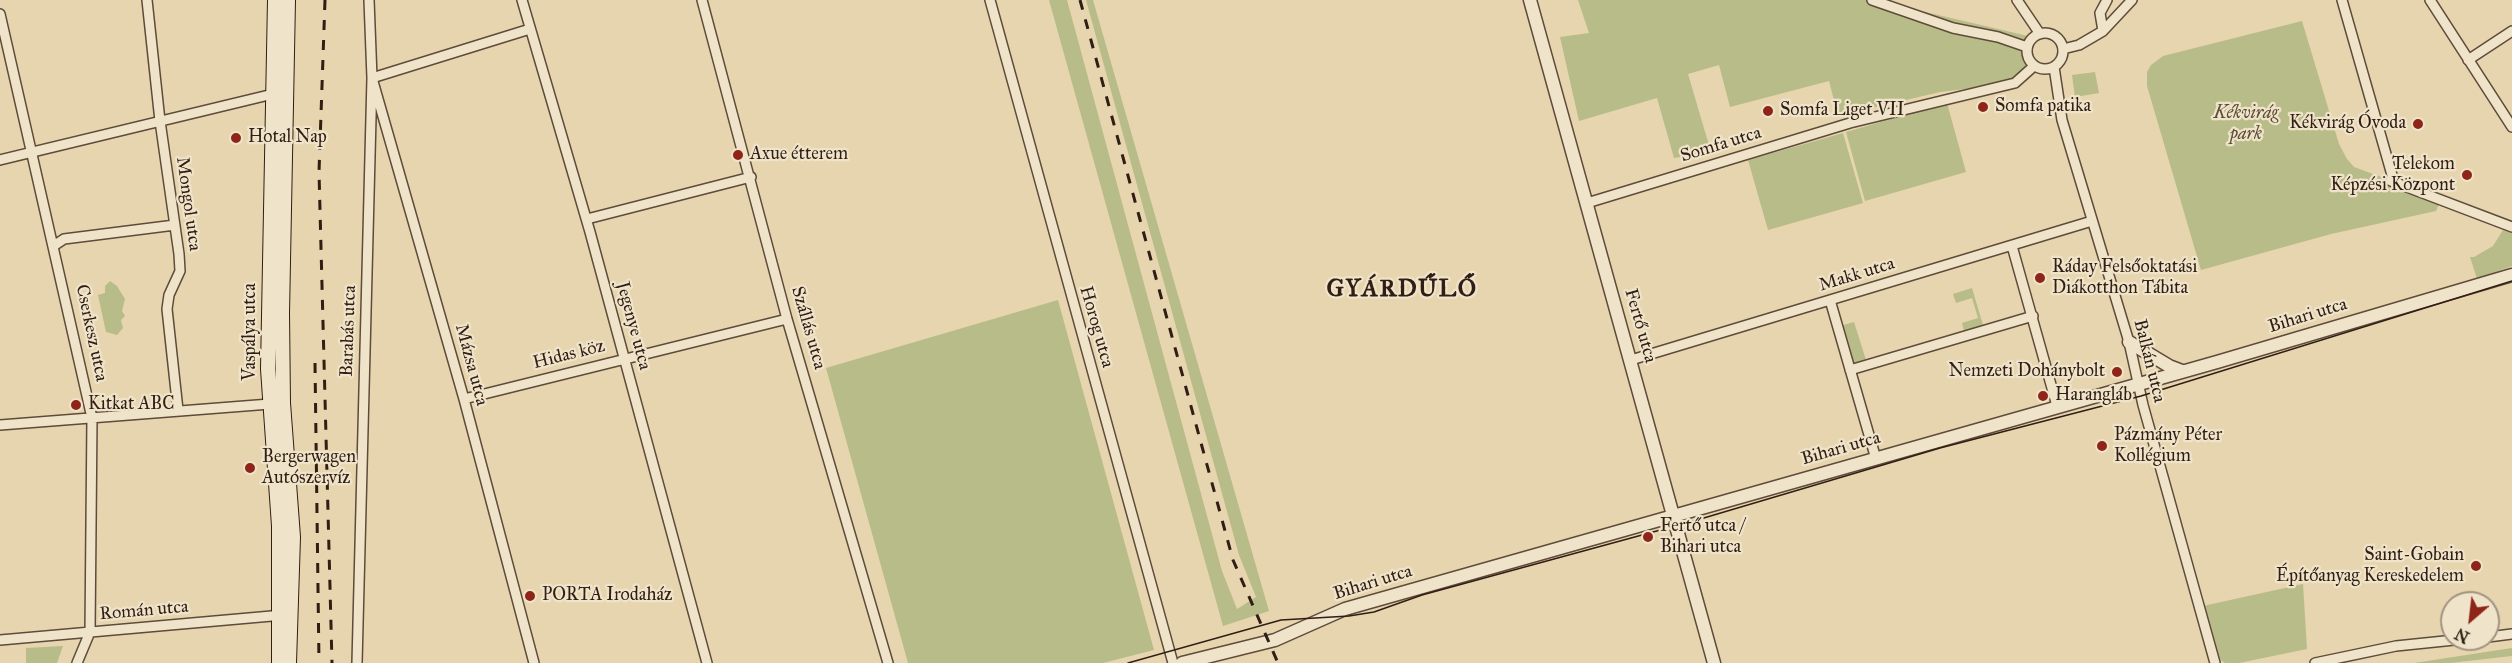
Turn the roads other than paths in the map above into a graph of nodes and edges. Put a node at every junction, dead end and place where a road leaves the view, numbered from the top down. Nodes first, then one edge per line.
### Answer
1 (147, 0) edge
2 (275, 0) edge
3 (288, 0) edge
4 (369, 0) edge
5 (522, 0) edge
6 (702, 0) edge
7 (990, 0) edge
8 (1530, 0) edge
9 (1872, 0) edge
10 (2017, 0) edge
11 (2132, 0) edge
12 (2342, 0) edge
13 (2430, 0) edge
14 (2104, 1) edge
15 (0, 14) edge
16 (530, 29) junction
17 (2103, 31) junction
18 (2512, 31) edge
19 (2040, 34) junction
20 (2027, 47) junction
21 (2063, 49) junction
22 (2468, 60) junction
23 (2034, 66) junction
24 (2054, 68) junction
25 (372, 78) junction
26 (280, 94) junction
27 (160, 121) junction
28 (2512, 127) edge
29 (390, 136) junction
30 (370, 141) junction
31 (33, 151) junction
32 (0, 160) edge
33 (751, 177) junction
34 (1587, 203) junction
35 (586, 219) junction
36 (2092, 221) junction
37 (176, 225) junction
38 (2512, 227) edge
39 (55, 245) junction
40 (2012, 246) junction
41 (2512, 275) edge
42 (1830, 300) junction
43 (2033, 316) junction
44 (787, 319) junction
45 (2129, 342) junction
46 (625, 358) junction
47 (1631, 360) junction
48 (1850, 370) junction
49 (2183, 371) junction
50 (2138, 384) junction
51 (464, 399) junction
52 (277, 404) junction
53 (2057, 406) junction
54 (178, 410) junction
55 (92, 418) junction
56 (0, 425) edge
57 (1876, 459) junction
58 (1672, 515) junction
59 (286, 615) junction
60 (90, 632) junction
61 (0, 640) edge
62 (2440, 641) edge
63 (77, 663) edge
64 (279, 663) edge
65 (289, 663) edge
66 (357, 663) edge
67 (534, 663) edge
68 (707, 663) edge
69 (888, 663) edge
70 (1173, 663) edge
71 (1182, 663) edge
72 (1714, 663) edge
73 (2215, 663) edge
74 (2315, 663) edge

1 - 27 street, Mongol utca
2 - 26 main road, Vaspálya utca
3 - 26 main road, Vaspálya utca
4 - 25 street, Barabás utca
5 - 16 street, Jegenye utca
6 - 33 street, Szállás utca
7 - 70 street, Horog utca
8 - 34 street, Fertő utca
9 - 20 street
10 - 19 street
11 - 17 street
12 - 38 street
13 - 22 street
14 - 17 street
15 - 31 street, Cserkesz utca
16 - 25 street
16 - 35 street, Jegenye utca
17 - 21 street
18 - 22 street
19 - 20 street
19 - 21 street
20 - 23 street
21 - 24 street
22 - 28 street
23 - 24 street
23 - 34 street, Somfa utca
24 - 36 street, Balkán utca
25 - 29 street, Mázsa utca
25 - 30 street, Barabás utca
26 - 27 street
26 - 52 main road, Vaspálya utca
27 - 31 street
27 - 37 street, Mongol utca
29 - 30 street
29 - 51 street, Mázsa utca
30 - 66 street, Barabás utca
31 - 32 street
31 - 39 street, Cserkesz utca
33 - 35 street
33 - 44 street, Szállás utca
34 - 47 street, Fertő utca
35 - 46 street, Jegenye utca
36 - 40 street, Makk utca
36 - 45 street, Balkán utca
37 - 39 street
37 - 54 street, Mongol utca
39 - 55 street, Cserkesz utca
40 - 42 street, Makk utca
40 - 43 street
41 - 49 street, Bihari utca
42 - 47 street, Makk utca
42 - 48 street
43 - 48 street
43 - 53 street
44 - 46 street, Hidas köz
44 - 69 street, Szállás utca
45 - 49 street
45 - 50 street, Balkán utca
46 - 51 street, Hidas köz
46 - 68 street, Jegenye utca
47 - 58 street, Fertő utca
48 - 57 street
49 - 50 street, Bihari utca
50 - 53 street, Bihari utca
50 - 73 street, Balkán utca
51 - 67 street, Mázsa utca
52 - 54 street
52 - 59 main road, Vaspálya utca
53 - 57 street, Bihari utca
54 - 55 street
55 - 56 street
55 - 60 street, Cserkesz utca
57 - 58 street, Bihari utca
58 - 71 street, Bihari utca
58 - 72 street, Fertő utca
59 - 60 street, Román utca
59 - 64 main road, Vaspálya utca
59 - 65 main road, Vaspálya utca
60 - 61 street, Román utca
60 - 63 street, Cserkesz utca
62 - 74 street

